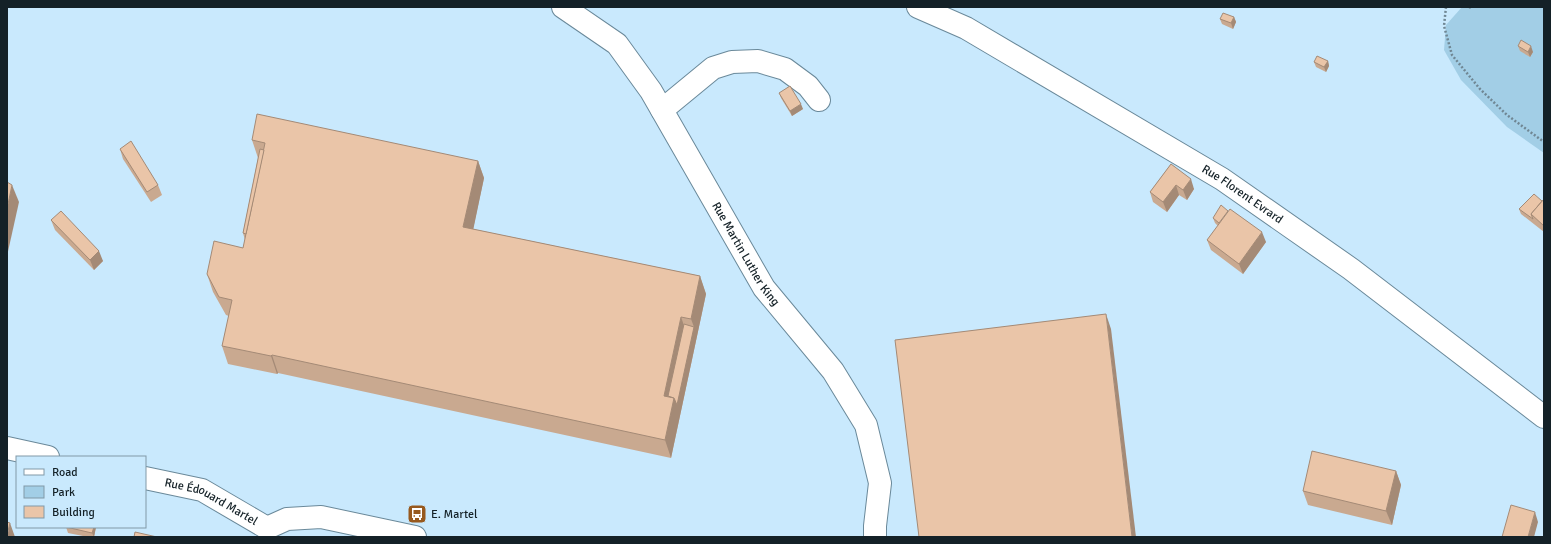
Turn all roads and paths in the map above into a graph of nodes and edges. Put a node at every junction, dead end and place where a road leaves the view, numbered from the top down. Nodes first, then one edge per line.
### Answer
1 (563, 7) edge
2 (918, 7) edge
3 (1446, 7) edge
4 (819, 100) dead end
5 (662, 110) junction
6 (1544, 142) edge
7 (1544, 417) edge
8 (7, 448) edge
9 (43, 456) edge
10 (146, 478) edge
11 (268, 532) edge
12 (872, 533) edge
13 (415, 537) edge

1 - 5 street, Rue Martin Luther King
2 - 7 street, Rue Florent Evrard
3 - 6 path
4 - 5 street
5 - 12 street, Rue Martin Luther King
8 - 9 street
10 - 11 street, Rue Édouard Martel
11 - 13 street, Rue Édouard Martel

